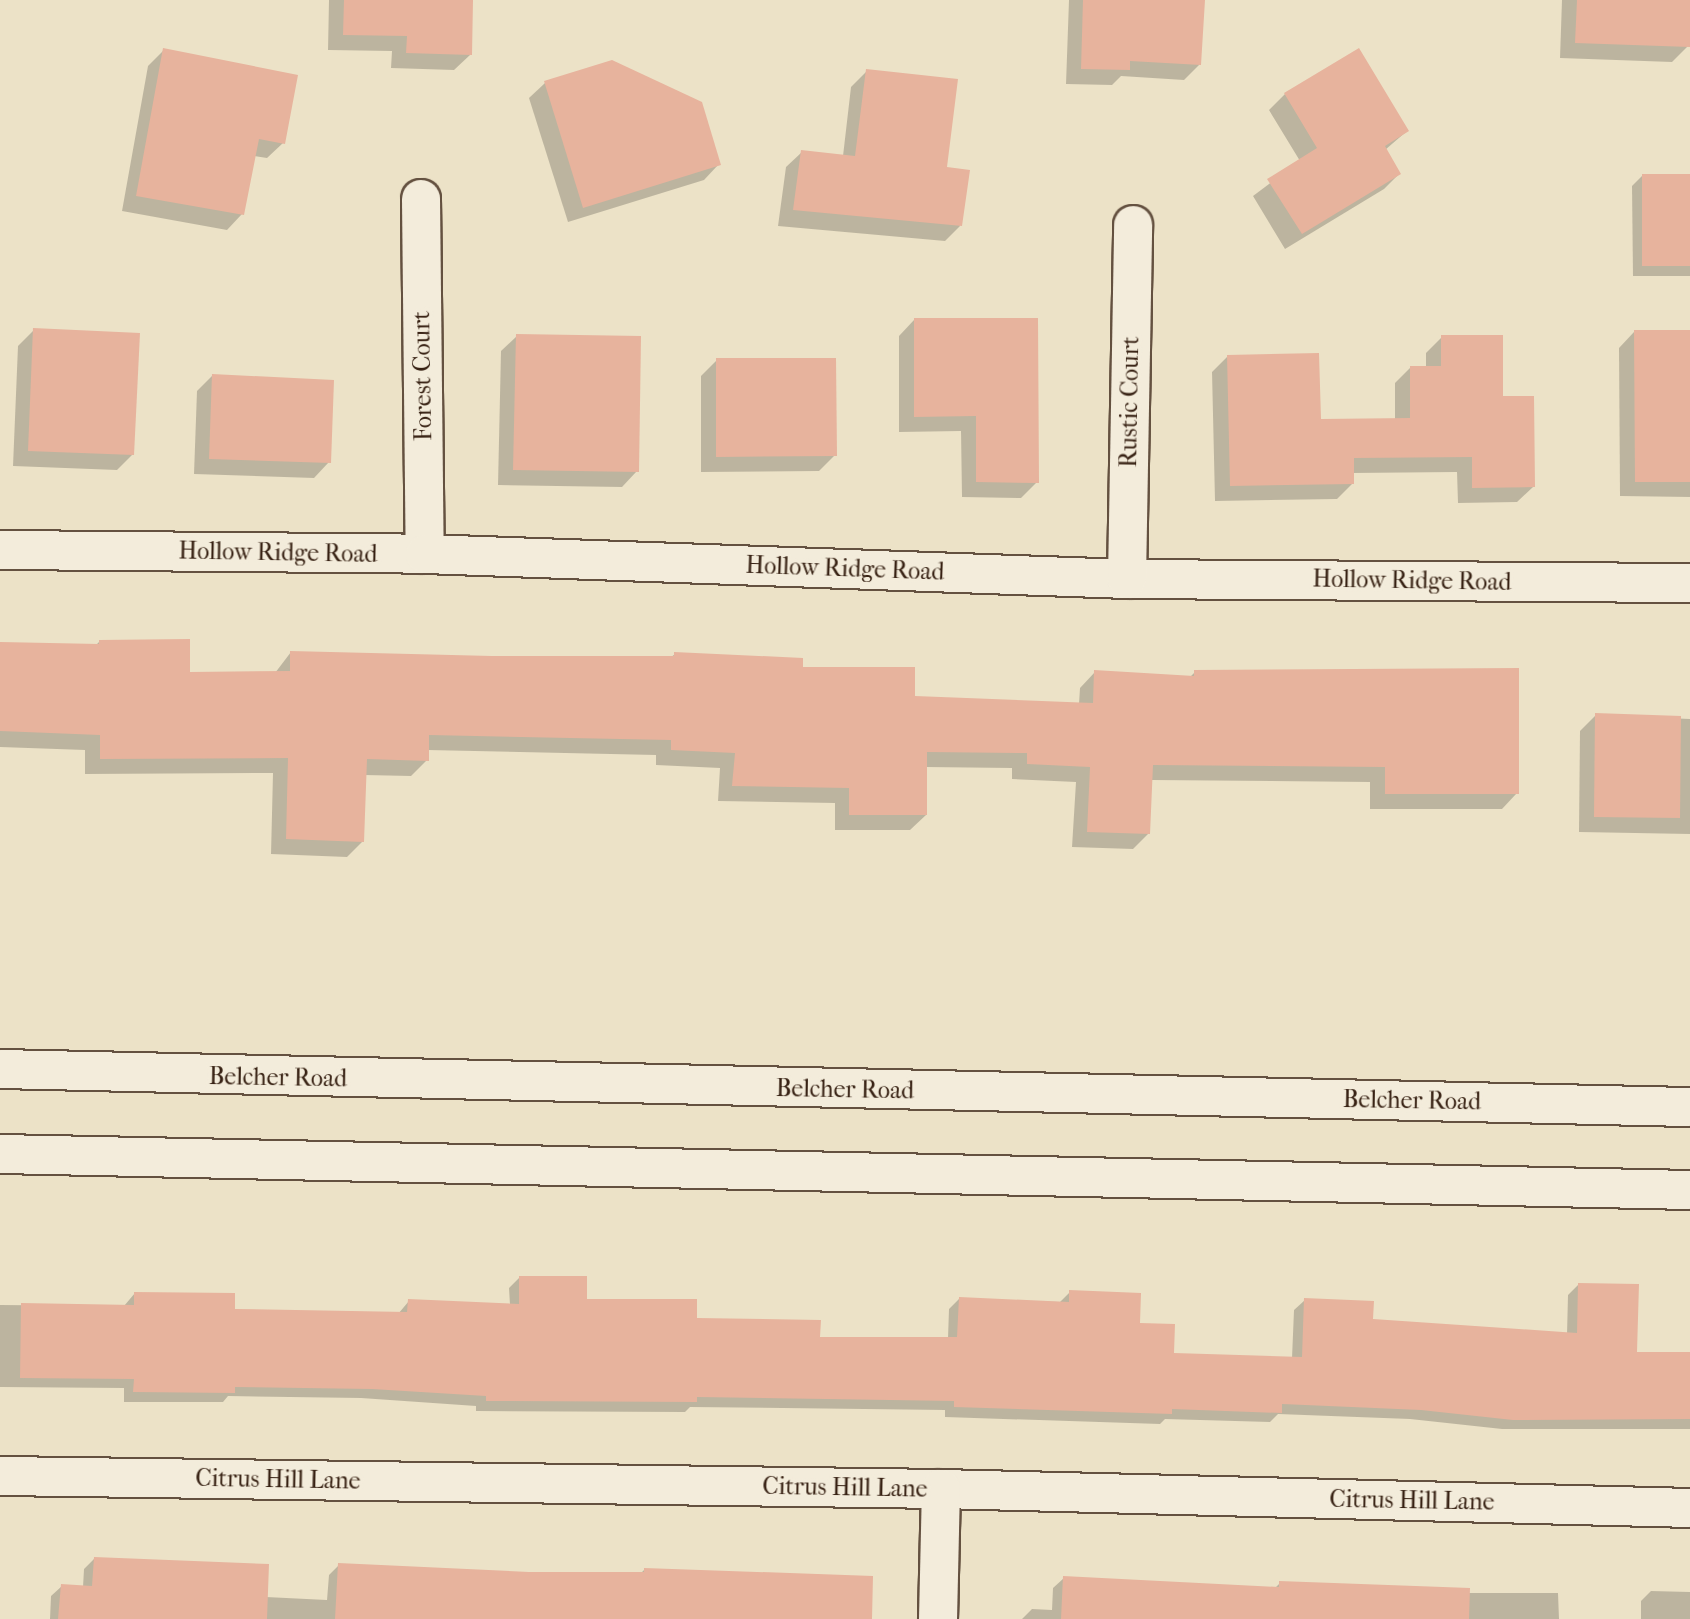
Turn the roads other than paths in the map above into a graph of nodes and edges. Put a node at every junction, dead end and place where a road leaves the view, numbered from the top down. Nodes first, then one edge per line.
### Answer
1 (422, 199) dead end
2 (1133, 225) dead end
3 (0, 550) edge
4 (425, 554) junction
5 (1127, 579) junction
6 (1690, 583) edge
7 (0, 1069) edge
8 (1690, 1107) edge
9 (0, 1154) edge
10 (1690, 1190) edge
11 (0, 1476) edge
12 (941, 1489) junction
13 (1690, 1508) edge
14 (938, 1619) edge

1 - 4 street, Forest Court
2 - 5 street, Rustic Court
3 - 4 street, Hollow Ridge Road
4 - 5 street, Hollow Ridge Road
5 - 6 street, Hollow Ridge Road
7 - 8 street, Belcher Road
9 - 10 street
11 - 12 street, Citrus Hill Lane
12 - 13 street, Citrus Hill Lane
12 - 14 street

